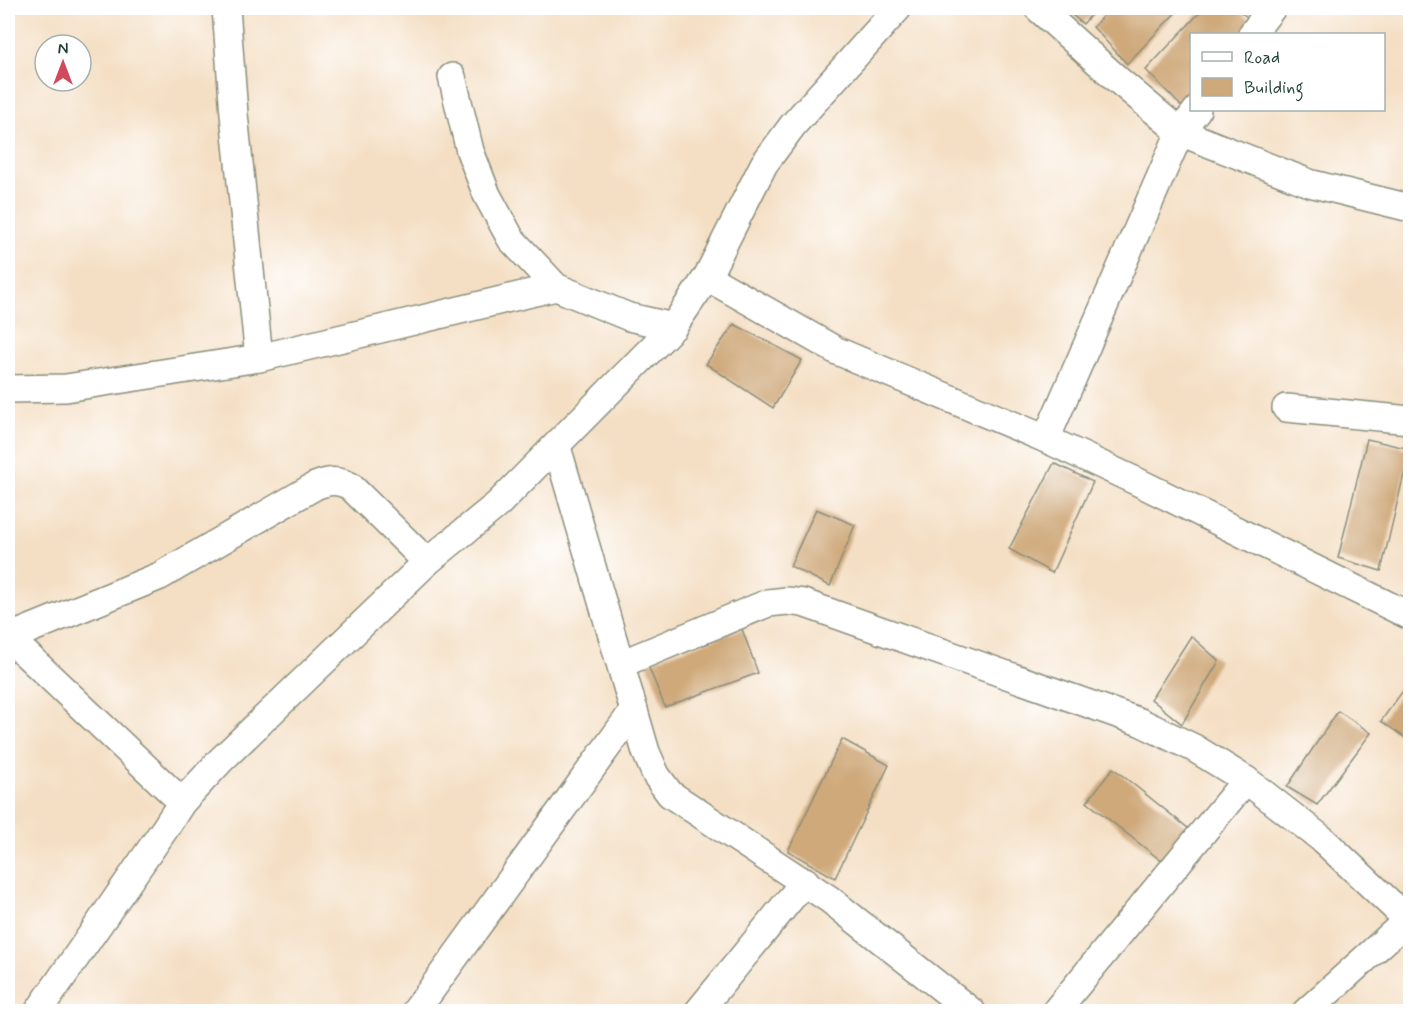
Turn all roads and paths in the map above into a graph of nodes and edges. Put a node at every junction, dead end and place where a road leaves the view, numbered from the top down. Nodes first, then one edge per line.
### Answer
1 (226, 8) edge
2 (898, 8) edge
3 (1038, 8) edge
4 (1272, 8) edge
5 (1253, 33) edge
6 (452, 77) dead end
7 (1196, 111) edge
8 (1180, 132) junction
9 (1410, 208) edge
10 (707, 278) junction
11 (556, 287) junction
12 (673, 327) junction
13 (259, 358) junction
14 (8, 389) edge
15 (1286, 408) dead end
16 (1410, 420) edge
17 (1046, 440) junction
18 (557, 447) junction
19 (427, 562) junction
20 (1410, 616) edge
21 (8, 638) edge
22 (621, 664) junction
23 (634, 710) junction
24 (1246, 780) junction
25 (182, 802) junction
26 (805, 881) junction
27 (1409, 919) edge
28 (38, 1011) edge
29 (415, 1011) edge
30 (698, 1011) edge
31 (972, 1011) edge
32 (1055, 1011) edge
33 (1306, 1011) edge

1 - 13 street
2 - 10 street
3 - 8 street
4 - 5 street
6 - 11 street
7 - 8 street
8 - 9 street
8 - 17 street
10 - 12 street
10 - 17 street
11 - 12 street
11 - 13 street
12 - 18 street
13 - 14 street
15 - 16 street
17 - 20 street
18 - 19 street
18 - 22 street
19 - 21 street
19 - 25 street
21 - 25 street
22 - 23 street
22 - 24 street
23 - 26 street
23 - 29 street
24 - 27 street
24 - 32 street
25 - 28 street
26 - 30 street
26 - 31 street
27 - 33 street

